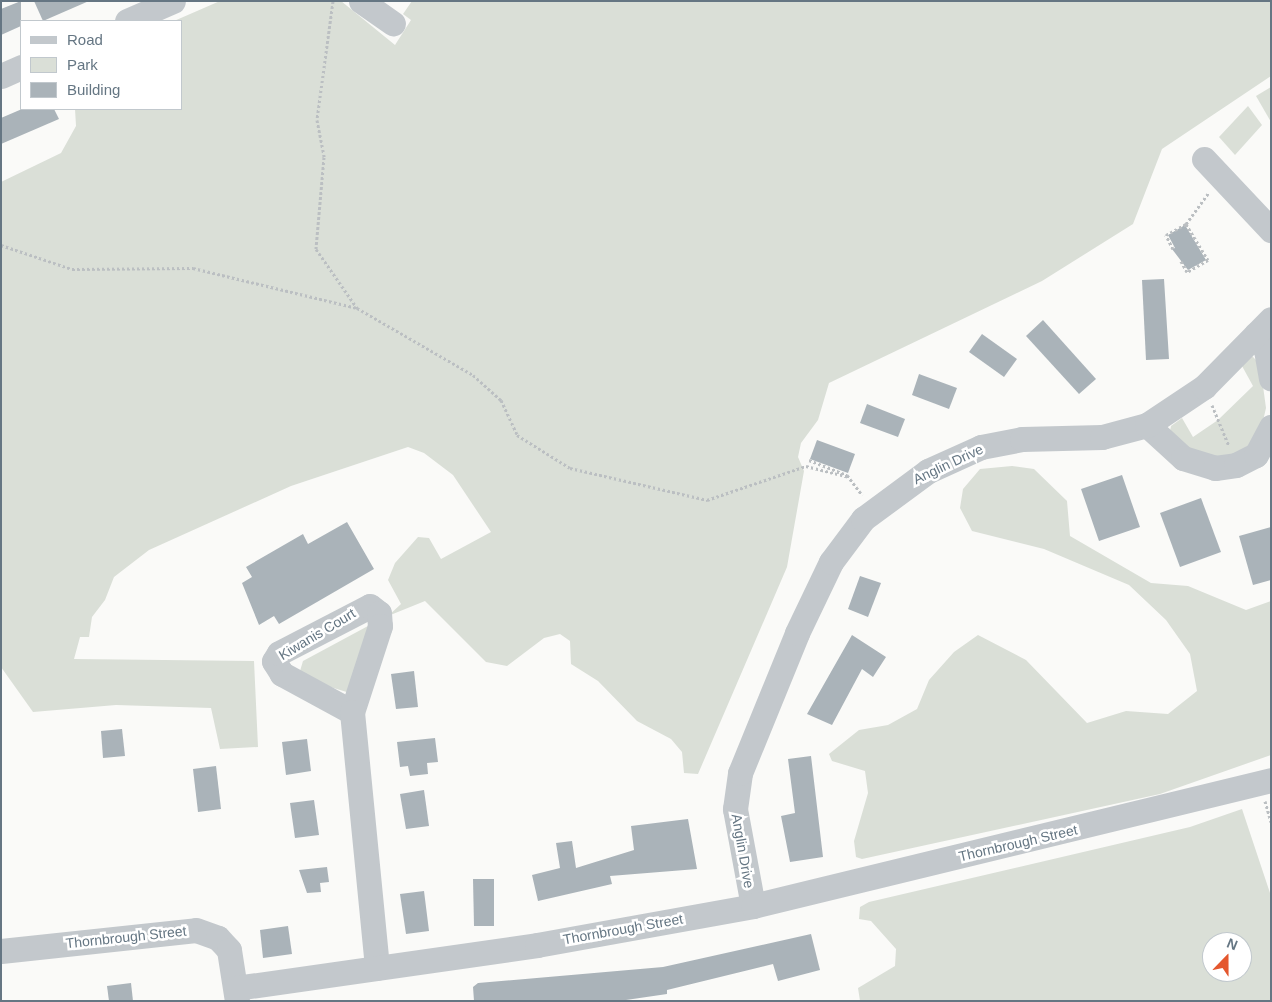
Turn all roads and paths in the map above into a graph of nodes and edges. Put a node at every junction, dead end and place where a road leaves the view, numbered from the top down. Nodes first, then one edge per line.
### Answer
1 (173, 1) edge
2 (333, 1) edge
3 (361, 1) edge
4 (129, 20) edge
5 (393, 23) dead end
6 (20, 67) edge
7 (1, 76) edge
8 (1212, 168) joint
9 (1186, 224) junction
10 (1271, 230) edge
11 (1, 245) edge
12 (1173, 249) dead end
13 (1180, 261) dead end
14 (357, 308) junction
15 (1263, 327) edge
16 (1271, 379) edge
17 (1204, 387) junction
18 (1147, 424) junction
19 (1271, 427) edge
20 (809, 460) dead end
21 (1236, 465) junction
22 (849, 477) junction
23 (874, 509) junction
24 (352, 712) junction
25 (1271, 780) edge
26 (752, 906) junction
27 (1, 951) edge
28 (377, 968) junction
29 (236, 994) edge

1 - 4 street
2 - 14 path
3 - 5 street
6 - 7 street
8 - 9 path
8 - 10 street
9 - 12 path
9 - 13 path
11 - 14 path
14 - 22 path
15 - 16 street
15 - 17 street, Anglin Drive
17 - 18 street, Anglin Drive
17 - 21 path
18 - 21 street
18 - 23 street, Anglin Drive
19 - 21 street
20 - 22 path
22 - 23 path
23 - 26 street, Anglin Drive
24 - 24 street, Kiwanis Court
24 - 28 street, Kiwanis Court
25 - 26 street, Thornbrough Street
26 - 28 street, Thornbrough Street
27 - 29 street, Thornbrough Street
28 - 29 street, Thornbrough Street

